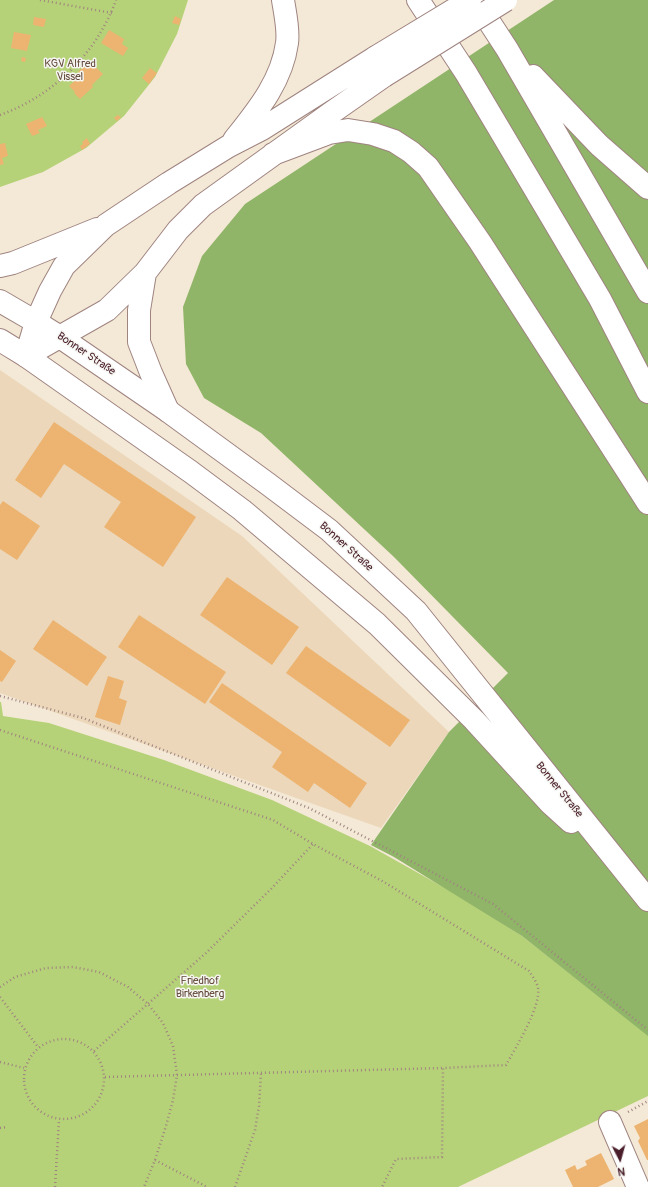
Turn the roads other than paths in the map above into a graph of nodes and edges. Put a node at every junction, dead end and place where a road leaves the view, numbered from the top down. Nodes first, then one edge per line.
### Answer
1 (283, 0) edge
2 (418, 0) edge
3 (470, 0) edge
4 (476, 0) edge
5 (506, 0) edge
6 (507, 49) junction
7 (380, 66) junction
8 (229, 146) junction
9 (273, 154) junction
10 (648, 188) edge
11 (106, 225) junction
12 (0, 266) edge
13 (145, 273) junction
14 (648, 292) edge
15 (0, 301) edge
16 (36, 322) junction
17 (60, 337) junction
18 (0, 340) edge
19 (34, 362) junction
20 (648, 392) edge
21 (168, 412) junction
22 (648, 503) edge
23 (622, 869) junction
24 (648, 900) edge
25 (610, 1122) dead end
26 (638, 1187) edge

1 - 8 main road
2 - 20 main road
3 - 7 main road, bridge
4 - 6 main road
5 - 7 main road, bridge
6 - 10 main road
6 - 14 main road
7 - 8 main road
7 - 9 main road
8 - 11 main road
9 - 13 main road
9 - 22 main road
11 - 12 main road
11 - 16 main road
13 - 17 main road
13 - 21 main road
15 - 16 main road, Bonner Straße
16 - 17 main road, Bonner Straße
16 - 19 main road
17 - 19 main road
17 - 21 main road, Bonner Straße
18 - 19 main road, Bonner Straße
19 - 23 main road, Bonner Straße
21 - 23 main road, Bonner Straße
23 - 24 main road, Bonner Straße
25 - 26 main road

